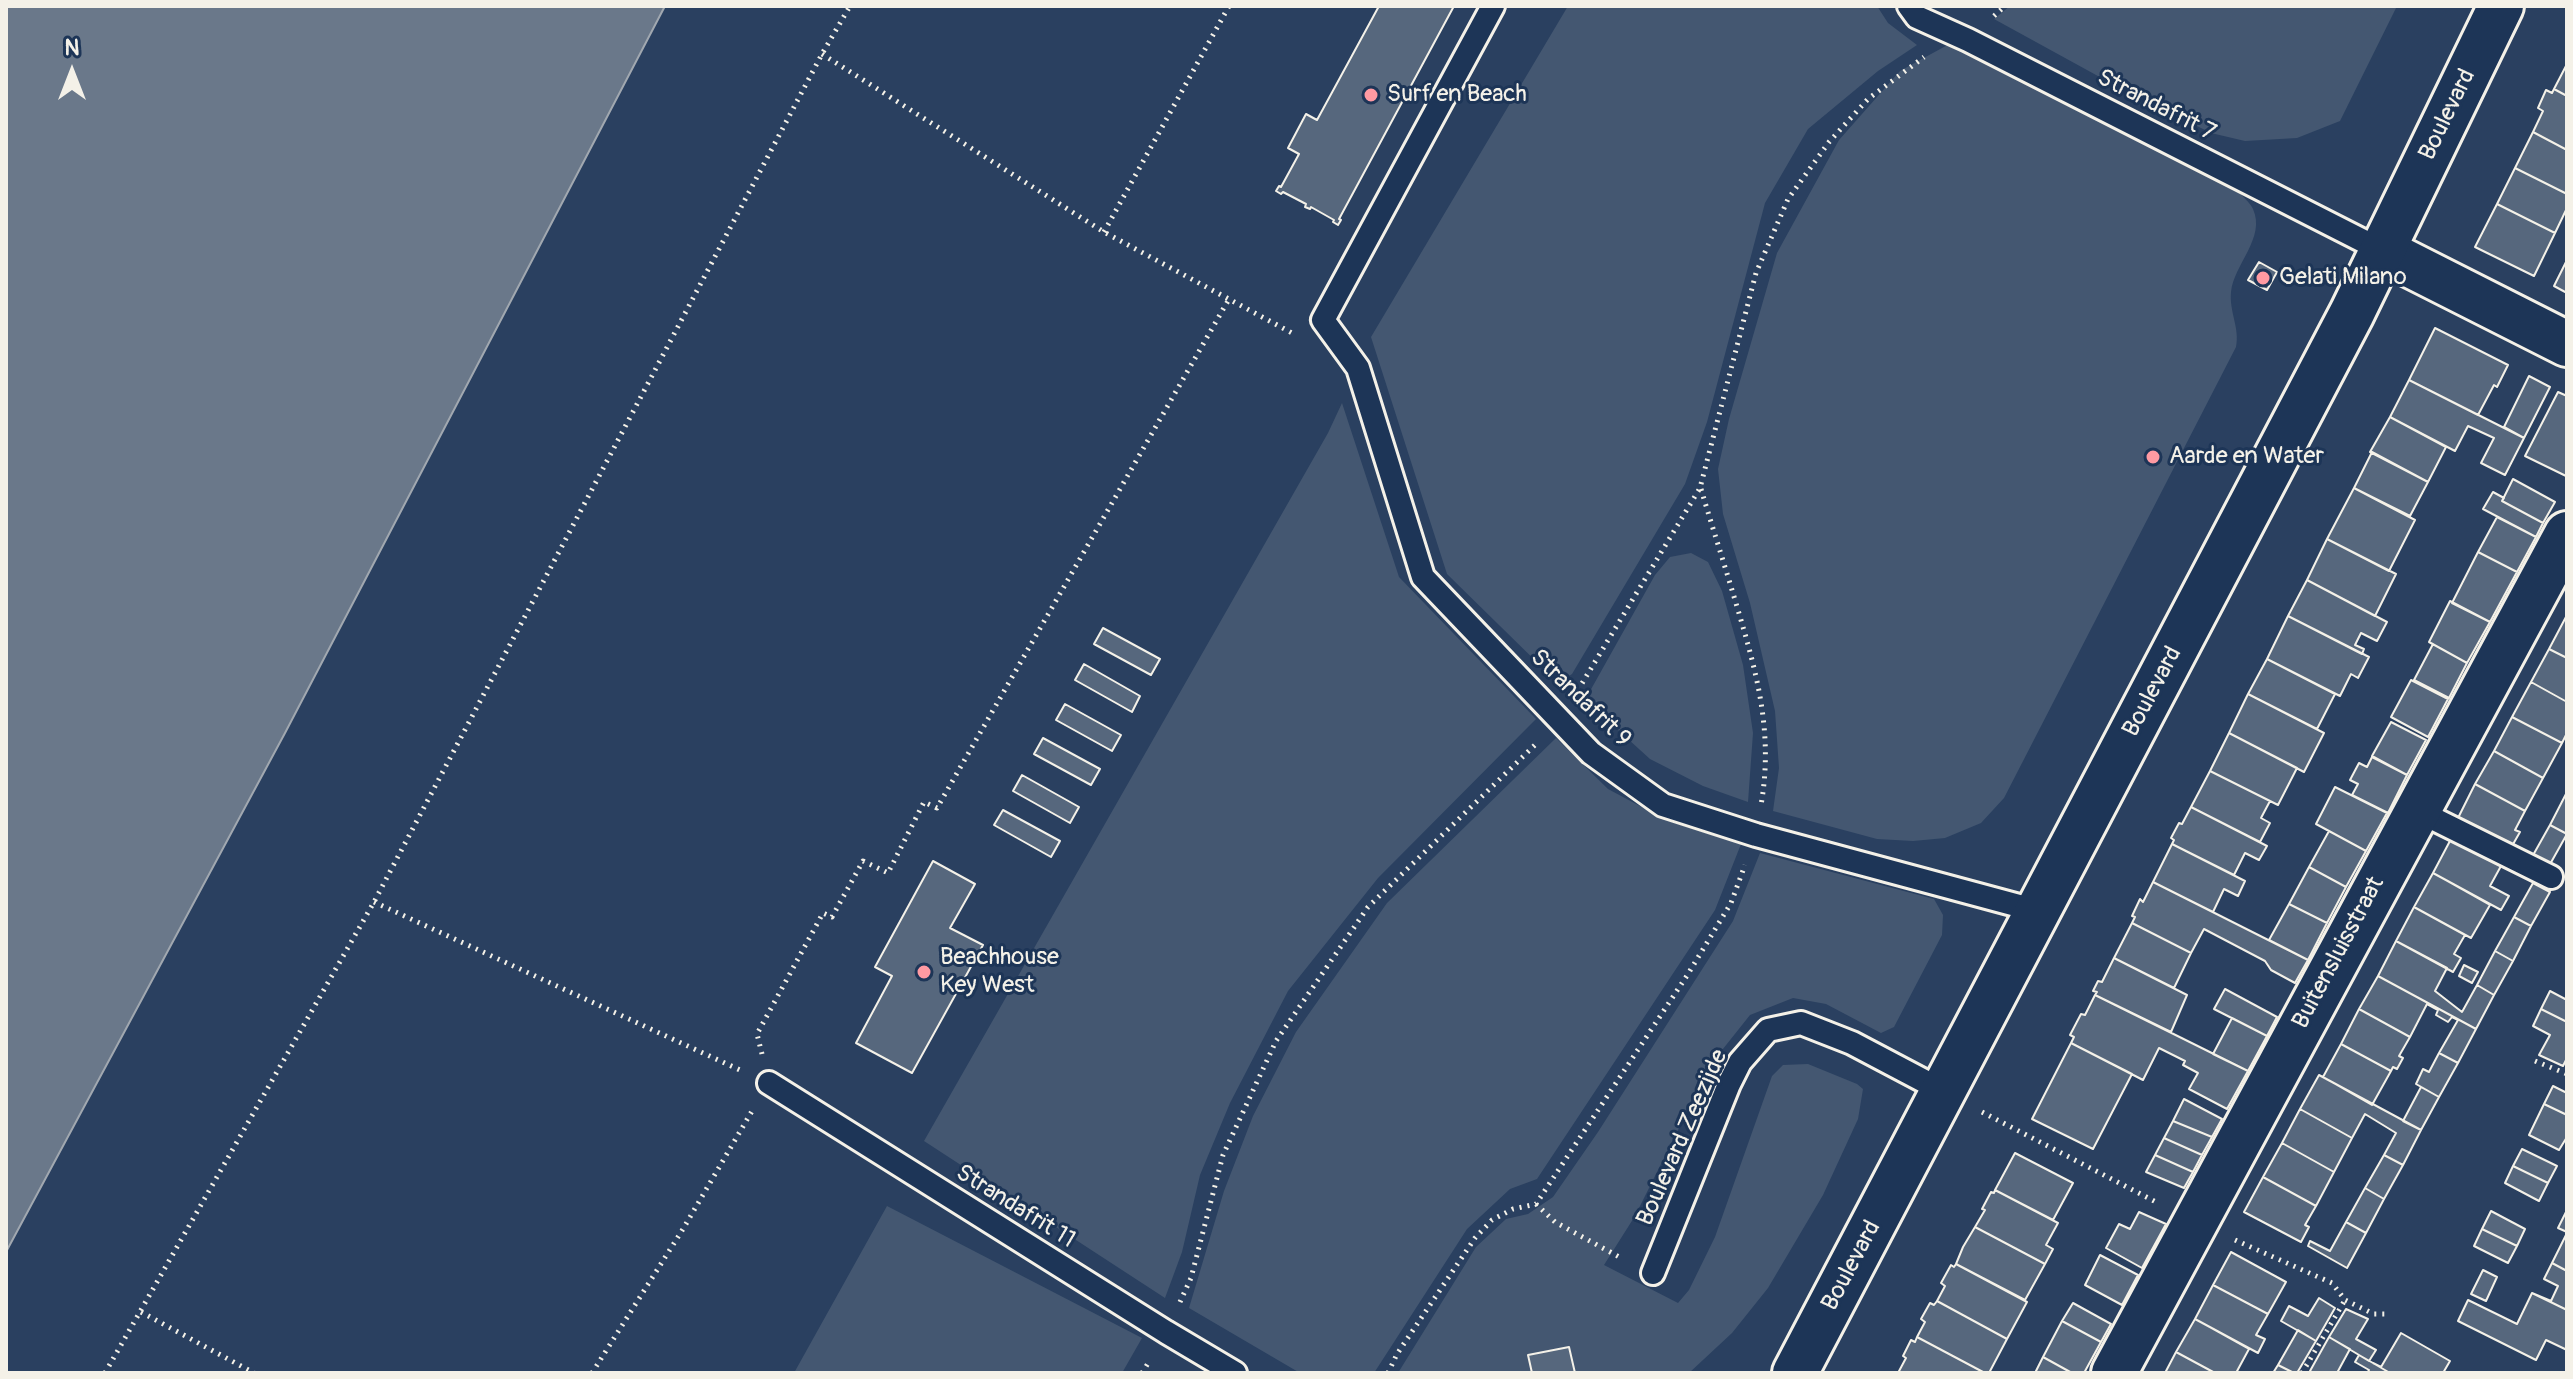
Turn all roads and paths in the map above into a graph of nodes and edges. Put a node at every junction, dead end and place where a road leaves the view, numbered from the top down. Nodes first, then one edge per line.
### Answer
1 (850, 6) edge
2 (1229, 6) edge
3 (1493, 6) edge
4 (1909, 6) edge
5 (2005, 6) edge
6 (2501, 6) edge
7 (1968, 40) junction
8 (822, 54) junction
9 (1104, 232) junction
10 (2383, 251) junction
11 (1229, 299) junction
12 (1293, 334) dead end
13 (2567, 344) edge
14 (1700, 488) junction
15 (2567, 534) edge
16 (1560, 720) junction
17 (2416, 810) junction
18 (1756, 835) junction
19 (2551, 877) dead end
20 (374, 902) junction
21 (2038, 911) junction
22 (2535, 1061) dead end
23 (2567, 1074) edge
24 (769, 1083) junction
25 (1943, 1091) junction
26 (1536, 1204) junction
27 (2195, 1222) junction
28 (1609, 1252) dead end
29 (1653, 1273) dead end
30 (2345, 1300) junction
31 (141, 1312) junction
32 (2390, 1314) dead end
33 (1166, 1332) junction
34 (105, 1373) edge
35 (254, 1373) edge
36 (592, 1373) edge
37 (1235, 1373) edge
38 (1388, 1373) edge
39 (1795, 1373) edge
40 (2114, 1373) edge
41 (2302, 1373) edge

1 - 8 path
2 - 9 path
3 - 16 lane, Strandafrit 9
4 - 7 lane, Strandafrit 7
5 - 7 path
6 - 10 street, Boulevard
7 - 10 lane, Strandafrit 7
7 - 14 path
8 - 9 path
8 - 20 path
9 - 11 path
10 - 13 street
10 - 21 street, Boulevard
11 - 12 path
11 - 24 path
14 - 16 path
14 - 18 path
15 - 17 street, Buitensluisstraat
16 - 18 lane, Strandafrit 9
16 - 33 path
17 - 19 lane
17 - 27 street, Buitensluisstraat
18 - 21 lane, Strandafrit 9
18 - 26 path
20 - 24 path
20 - 31 path
21 - 25 street, Boulevard
22 - 23 path
24 - 33 lane, Strandafrit 11
24 - 36 path
25 - 27 path
25 - 29 lane, Boulevard Zeezijde
25 - 39 street, Boulevard
26 - 28 path
26 - 38 path
27 - 30 path
27 - 40 street, Buitensluisstraat
30 - 32 path
30 - 41 path
31 - 34 path
31 - 35 path
33 - 37 lane, Strandafrit 11

